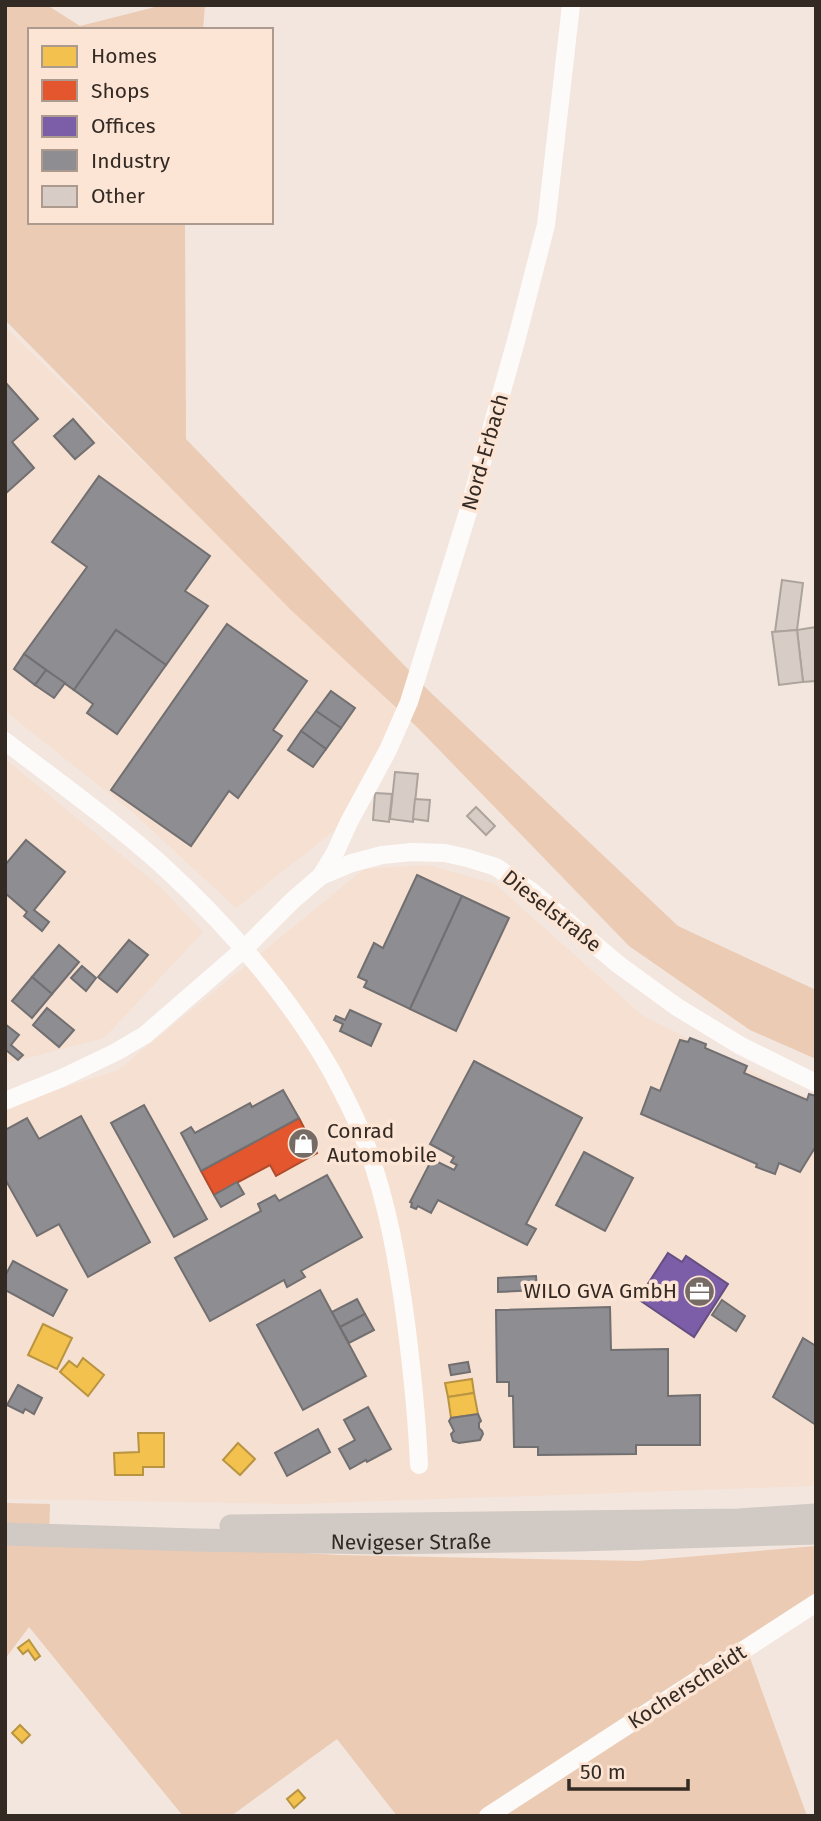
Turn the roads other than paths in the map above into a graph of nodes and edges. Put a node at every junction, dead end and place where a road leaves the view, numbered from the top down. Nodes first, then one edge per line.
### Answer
1 (571, 5) edge
2 (5, 741) edge
3 (321, 876) junction
4 (244, 949) junction
5 (816, 1083) edge
6 (5, 1101) edge
7 (419, 1465) dead end
8 (816, 1515) edge
9 (5, 1532) edge
10 (816, 1533) edge
11 (816, 1604) edge
12 (488, 1816) edge

1 - 3 street, Nord-Erbach
2 - 4 street
3 - 4 street, Dieselstraße
3 - 5 street, Dieselstraße
4 - 6 street, Dieselstraße
4 - 7 street
8 - 9 main road, Nevigeser Straße
9 - 10 main road, Nevigeser Straße
11 - 12 street, Kocherscheidt

